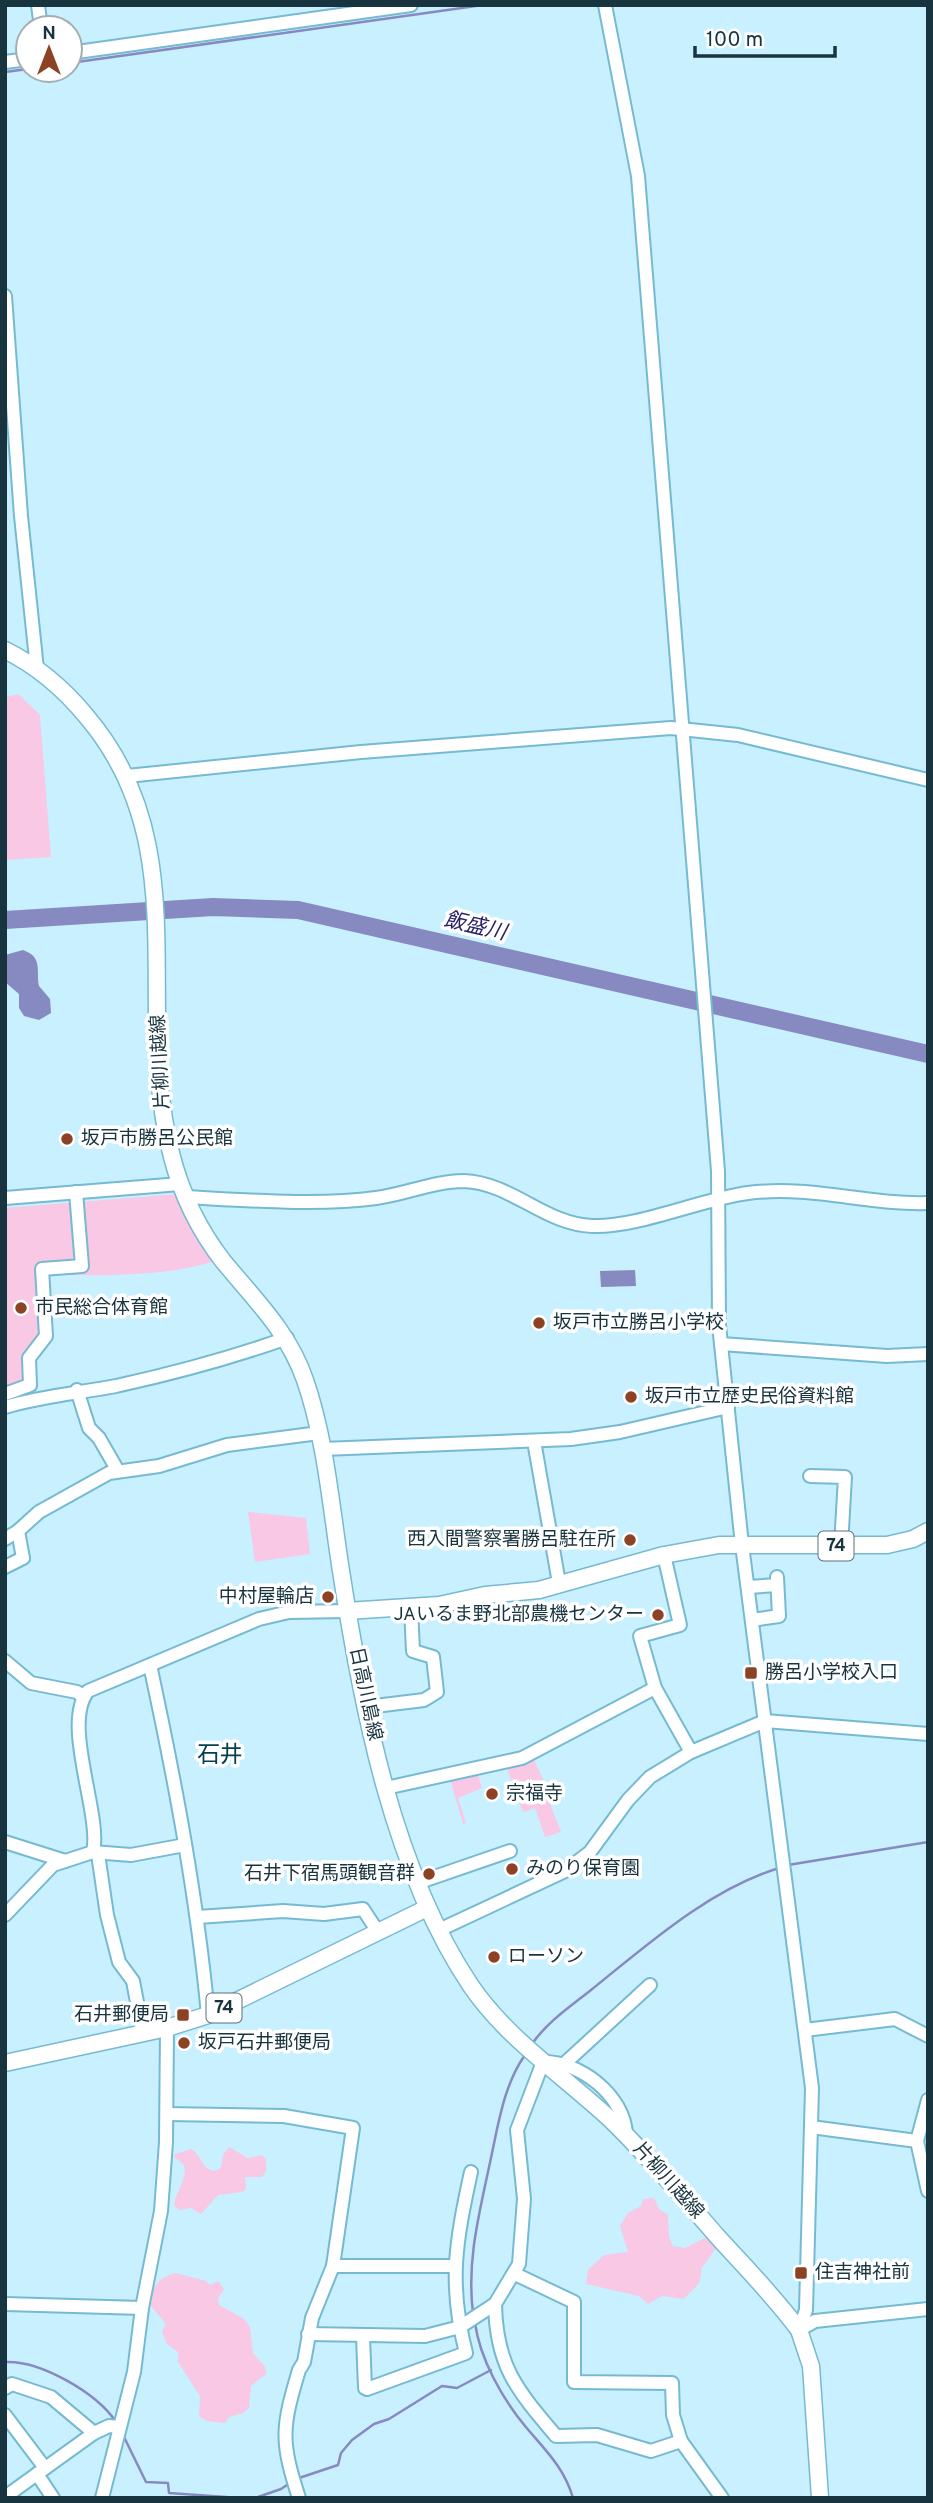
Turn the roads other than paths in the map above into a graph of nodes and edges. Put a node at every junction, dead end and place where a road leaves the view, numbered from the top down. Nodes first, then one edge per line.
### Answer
1 (411, 5) edge
2 (605, 5) edge
3 (84, 51) edge
4 (5, 296) edge
5 (5, 650) edge
6 (37, 670) junction
7 (682, 729) junction
8 (127, 776) junction
9 (928, 780) edge
10 (182, 1191) junction
11 (76, 1192) junction
12 (5, 1198) edge
13 (719, 1199) junction
14 (928, 1203) edge
15 (287, 1338) junction
16 (722, 1344) junction
17 (928, 1354) edge
18 (77, 1391) junction
19 (5, 1394) edge
20 (5, 1407) edge
21 (728, 1407) junction
22 (321, 1441) junction
23 (534, 1441) junction
24 (118, 1471) junction
25 (810, 1476) dead end
26 (18, 1531) junction
27 (928, 1531) edge
28 (5, 1539) edge
29 (742, 1545) junction
30 (841, 1546) junction
31 (664, 1555) junction
32 (5, 1567) edge
33 (559, 1583) junction
34 (748, 1587) junction
35 (411, 1608) junction
36 (347, 1611) junction
37 (752, 1620) junction
38 (5, 1661) edge
39 (150, 1665) junction
40 (655, 1688) junction
41 (83, 1697) junction
42 (367, 1707) junction
43 (765, 1721) junction
44 (928, 1734) edge
45 (691, 1752) junction
46 (386, 1788) junction
47 (5, 1842) edge
48 (185, 1846) junction
49 (510, 1851) dead end
50 (96, 1853) junction
51 (65, 1861) junction
52 (417, 1883) junction
53 (427, 1908) junction
54 (5, 1915) edge
55 (198, 1917) junction
56 (439, 1930) junction
57 (378, 1932) junction
58 (650, 1985) dead end
59 (208, 2015) junction
60 (167, 2028) junction
61 (805, 2029) junction
62 (142, 2034) junction
63 (928, 2036) edge
64 (533, 2053) junction
65 (5, 2063) edge
66 (563, 2065) junction
67 (928, 2100) edge
68 (167, 2114) junction
69 (811, 2127) junction
70 (625, 2135) junction
71 (917, 2141) junction
72 (471, 2172) dead end
73 (928, 2191) edge
74 (333, 2266) junction
75 (454, 2266) junction
76 (515, 2274) junction
77 (5, 2304) edge
78 (495, 2304) junction
79 (142, 2308) junction
80 (928, 2309) edge
81 (469, 2321) junction
82 (799, 2330) junction
83 (308, 2334) junction
84 (363, 2336) junction
85 (5, 2388) edge
86 (5, 2416) edge
87 (119, 2427) junction
88 (94, 2432) junction
89 (681, 2441) junction
90 (41, 2471) junction
91 (5, 2497) edge
92 (53, 2498) edge
93 (102, 2498) edge
94 (299, 2498) edge
95 (722, 2498) edge
96 (820, 2498) edge

1 - 3 street
2 - 7 street
4 - 6 street
5 - 6 main road, 片柳川越線
6 - 8 main road, 片柳川越線
7 - 8 street
7 - 9 street
7 - 13 street
8 - 10 main road, 片柳川越線
10 - 11 street
10 - 13 street
10 - 15 main road, 片柳川越線
11 - 12 street
11 - 19 street
13 - 14 street
13 - 16 street
15 - 18 street
15 - 22 main road, 片柳川越線
16 - 17 street
16 - 21 street
18 - 20 street
18 - 24 street
21 - 23 street
21 - 29 street
22 - 23 street
22 - 24 street
22 - 36 main road, 片柳川越線
23 - 33 street
24 - 26 street
25 - 30 street
26 - 28 street
26 - 32 street
27 - 30 main road, 74
29 - 30 main road, 74
29 - 31 main road, 74
29 - 34 street
31 - 33 main road, 74
31 - 40 street
33 - 35 main road, 74
34 - 37 street
34 - 37 street
35 - 36 main road, 74
35 - 42 street
36 - 39 street
36 - 42 main road, 日高川島線
37 - 43 street
38 - 41 street
39 - 41 street
39 - 48 street
40 - 45 street
40 - 46 street
41 - 50 street
42 - 46 main road, 日高川島線
43 - 44 street
43 - 45 street
43 - 61 street
45 - 56 street
46 - 52 main road, 日高川島線
47 - 51 street
48 - 50 street
48 - 55 street
49 - 52 street
50 - 51 street
50 - 62 street
51 - 54 street
52 - 53 main road, 日高川島線
53 - 56 main road, 片柳川越線
53 - 57 main road, 74
55 - 57 street
55 - 59 street
56 - 64 main road, 片柳川越線
57 - 59 main road, 74
58 - 66 street
59 - 60 main road, 74
60 - 62 main road, 74
60 - 68 street
61 - 63 street
61 - 69 street
62 - 65 main road, 74
64 - 66 street
64 - 70 main road, 片柳川越線
64 - 76 street
66 - 70 street
67 - 71 street
68 - 74 street
68 - 79 street
69 - 71 street
69 - 82 street
70 - 82 main road, 片柳川越線
71 - 73 street
72 - 75 street
74 - 75 street
74 - 83 street
75 - 81 street
76 - 78 street
76 - 89 street
77 - 79 street
78 - 81 street
78 - 89 street
79 - 87 street
80 - 82 street
81 - 84 street
81 - 84 street
82 - 96 main road, 片柳川越線
83 - 84 street
83 - 94 street
85 - 88 street
86 - 90 street
87 - 88 street
87 - 93 street
88 - 90 street
89 - 95 street
90 - 91 street
90 - 92 street

